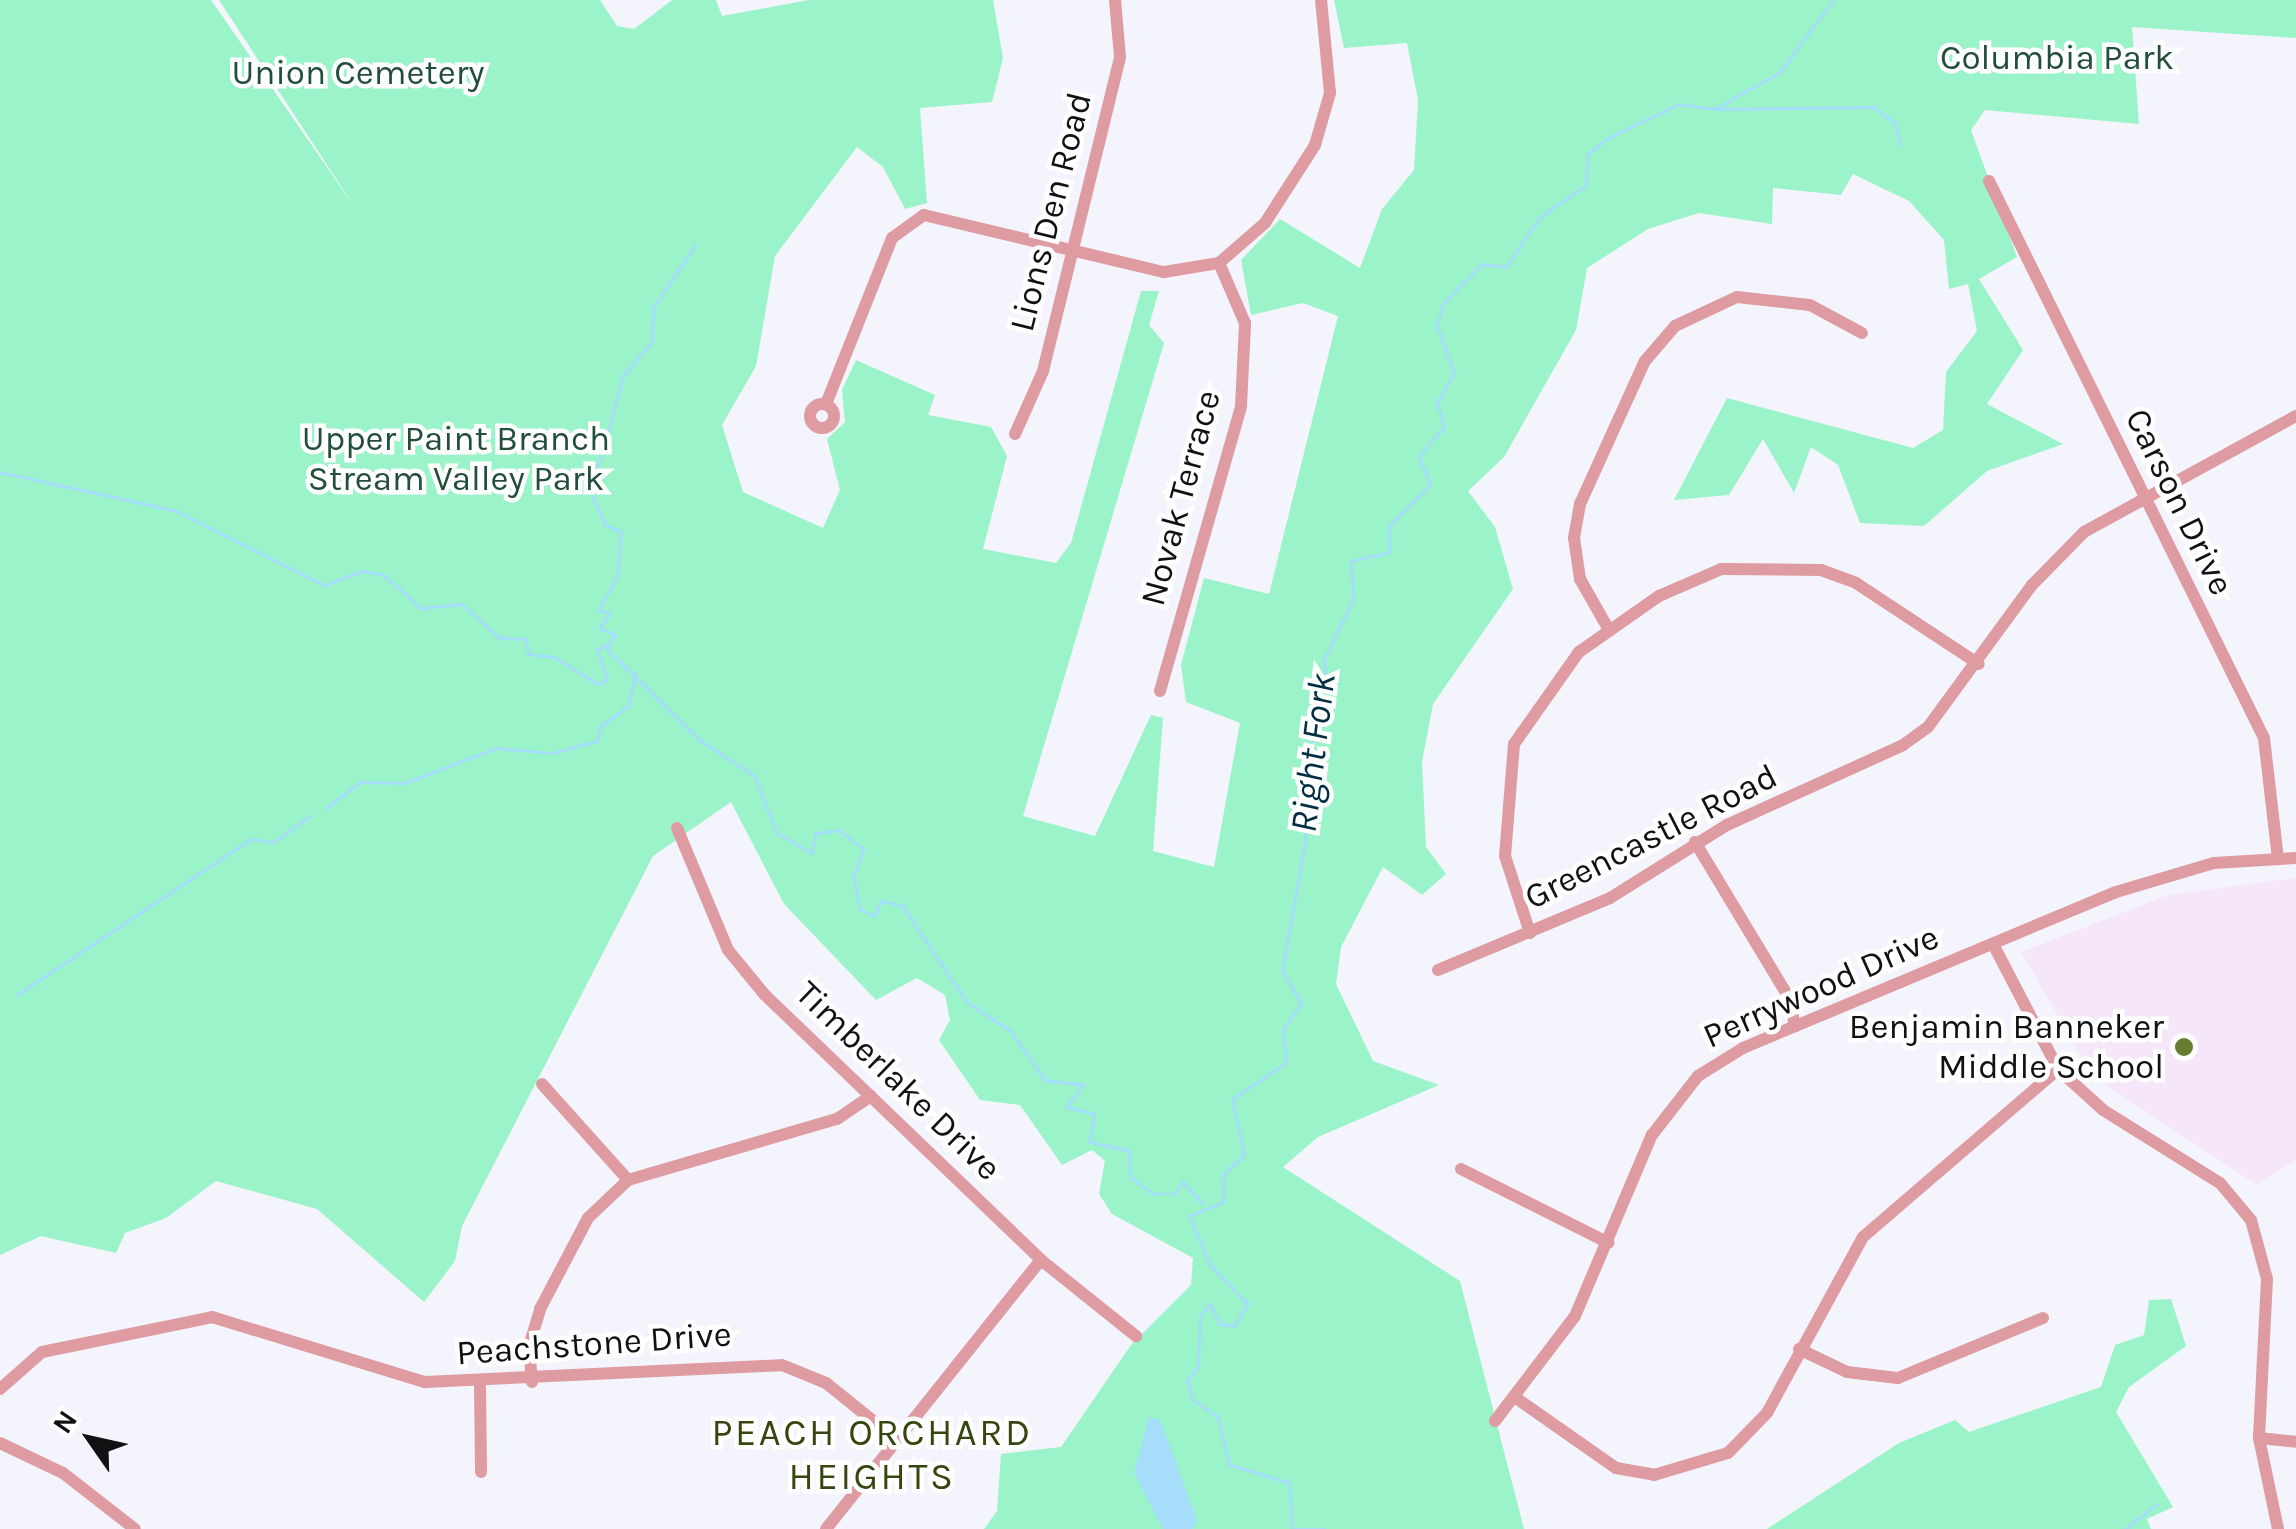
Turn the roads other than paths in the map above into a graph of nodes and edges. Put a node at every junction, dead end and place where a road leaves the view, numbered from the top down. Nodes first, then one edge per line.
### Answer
1 (1116, 0) edge
2 (1321, 0) edge
3 (1989, 181) dead end
4 (1074, 250) junction
5 (1220, 263) junction
6 (1862, 332) dead end
7 (826, 404) dead end
8 (2296, 416) edge
9 (1015, 434) dead end
10 (2139, 495) junction
11 (1610, 630) junction
12 (1979, 664) junction
13 (1160, 691) dead end
14 (677, 828) dead end
15 (1695, 842) junction
16 (2296, 858) edge
17 (2278, 859) junction
18 (1530, 934) junction
19 (1993, 944) junction
20 (1438, 970) dead end
21 (1796, 1026) junction
22 (2058, 1069) junction
23 (542, 1084) dead end
24 (872, 1096) junction
25 (1461, 1169) dead end
26 (628, 1180) junction
27 (1609, 1244) junction
28 (1041, 1260) junction
29 (2043, 1318) dead end
30 (1136, 1336) dead end
31 (1799, 1349) junction
32 (532, 1382) junction
33 (480, 1386) junction
34 (0, 1389) edge
35 (1516, 1398) junction
36 (1495, 1422) dead end
37 (2259, 1438) junction
38 (897, 1440) junction
39 (2296, 1442) edge
40 (0, 1443) edge
41 (481, 1472) dead end
42 (136, 1529) edge
43 (826, 1529) edge
44 (2278, 1529) edge

1 - 4 street, Lions Den Road
2 - 5 street
3 - 10 street, Carson Drive
4 - 5 street
4 - 7 street
4 - 9 street, Lions Den Road
5 - 13 street, Novak Terrace
6 - 11 street
8 - 10 street, Greencastle Road
10 - 12 street, Greencastle Road
10 - 17 street, Carson Drive
11 - 12 street
11 - 18 street
12 - 15 street, Greencastle Road
14 - 24 street, Timberlake Drive
15 - 18 street, Greencastle Road
15 - 21 street
16 - 17 street, Perrywood Drive
17 - 19 street, Perrywood Drive
18 - 20 street, Greencastle Road
19 - 21 street, Perrywood Drive
19 - 22 street
21 - 27 street, Perrywood Drive
22 - 31 street
22 - 37 street
23 - 26 street
24 - 26 street
24 - 28 street, Timberlake Drive
25 - 27 street
26 - 32 street
27 - 35 street, Perrywood Drive
28 - 30 street, Timberlake Drive
28 - 38 street
29 - 31 street
31 - 35 street
32 - 33 street, Peachstone Drive
32 - 38 street, Peachstone Drive
33 - 34 street, Peachstone Drive
33 - 41 street
35 - 36 street, Perrywood Drive
37 - 39 street
37 - 44 street
38 - 43 street
40 - 42 street

